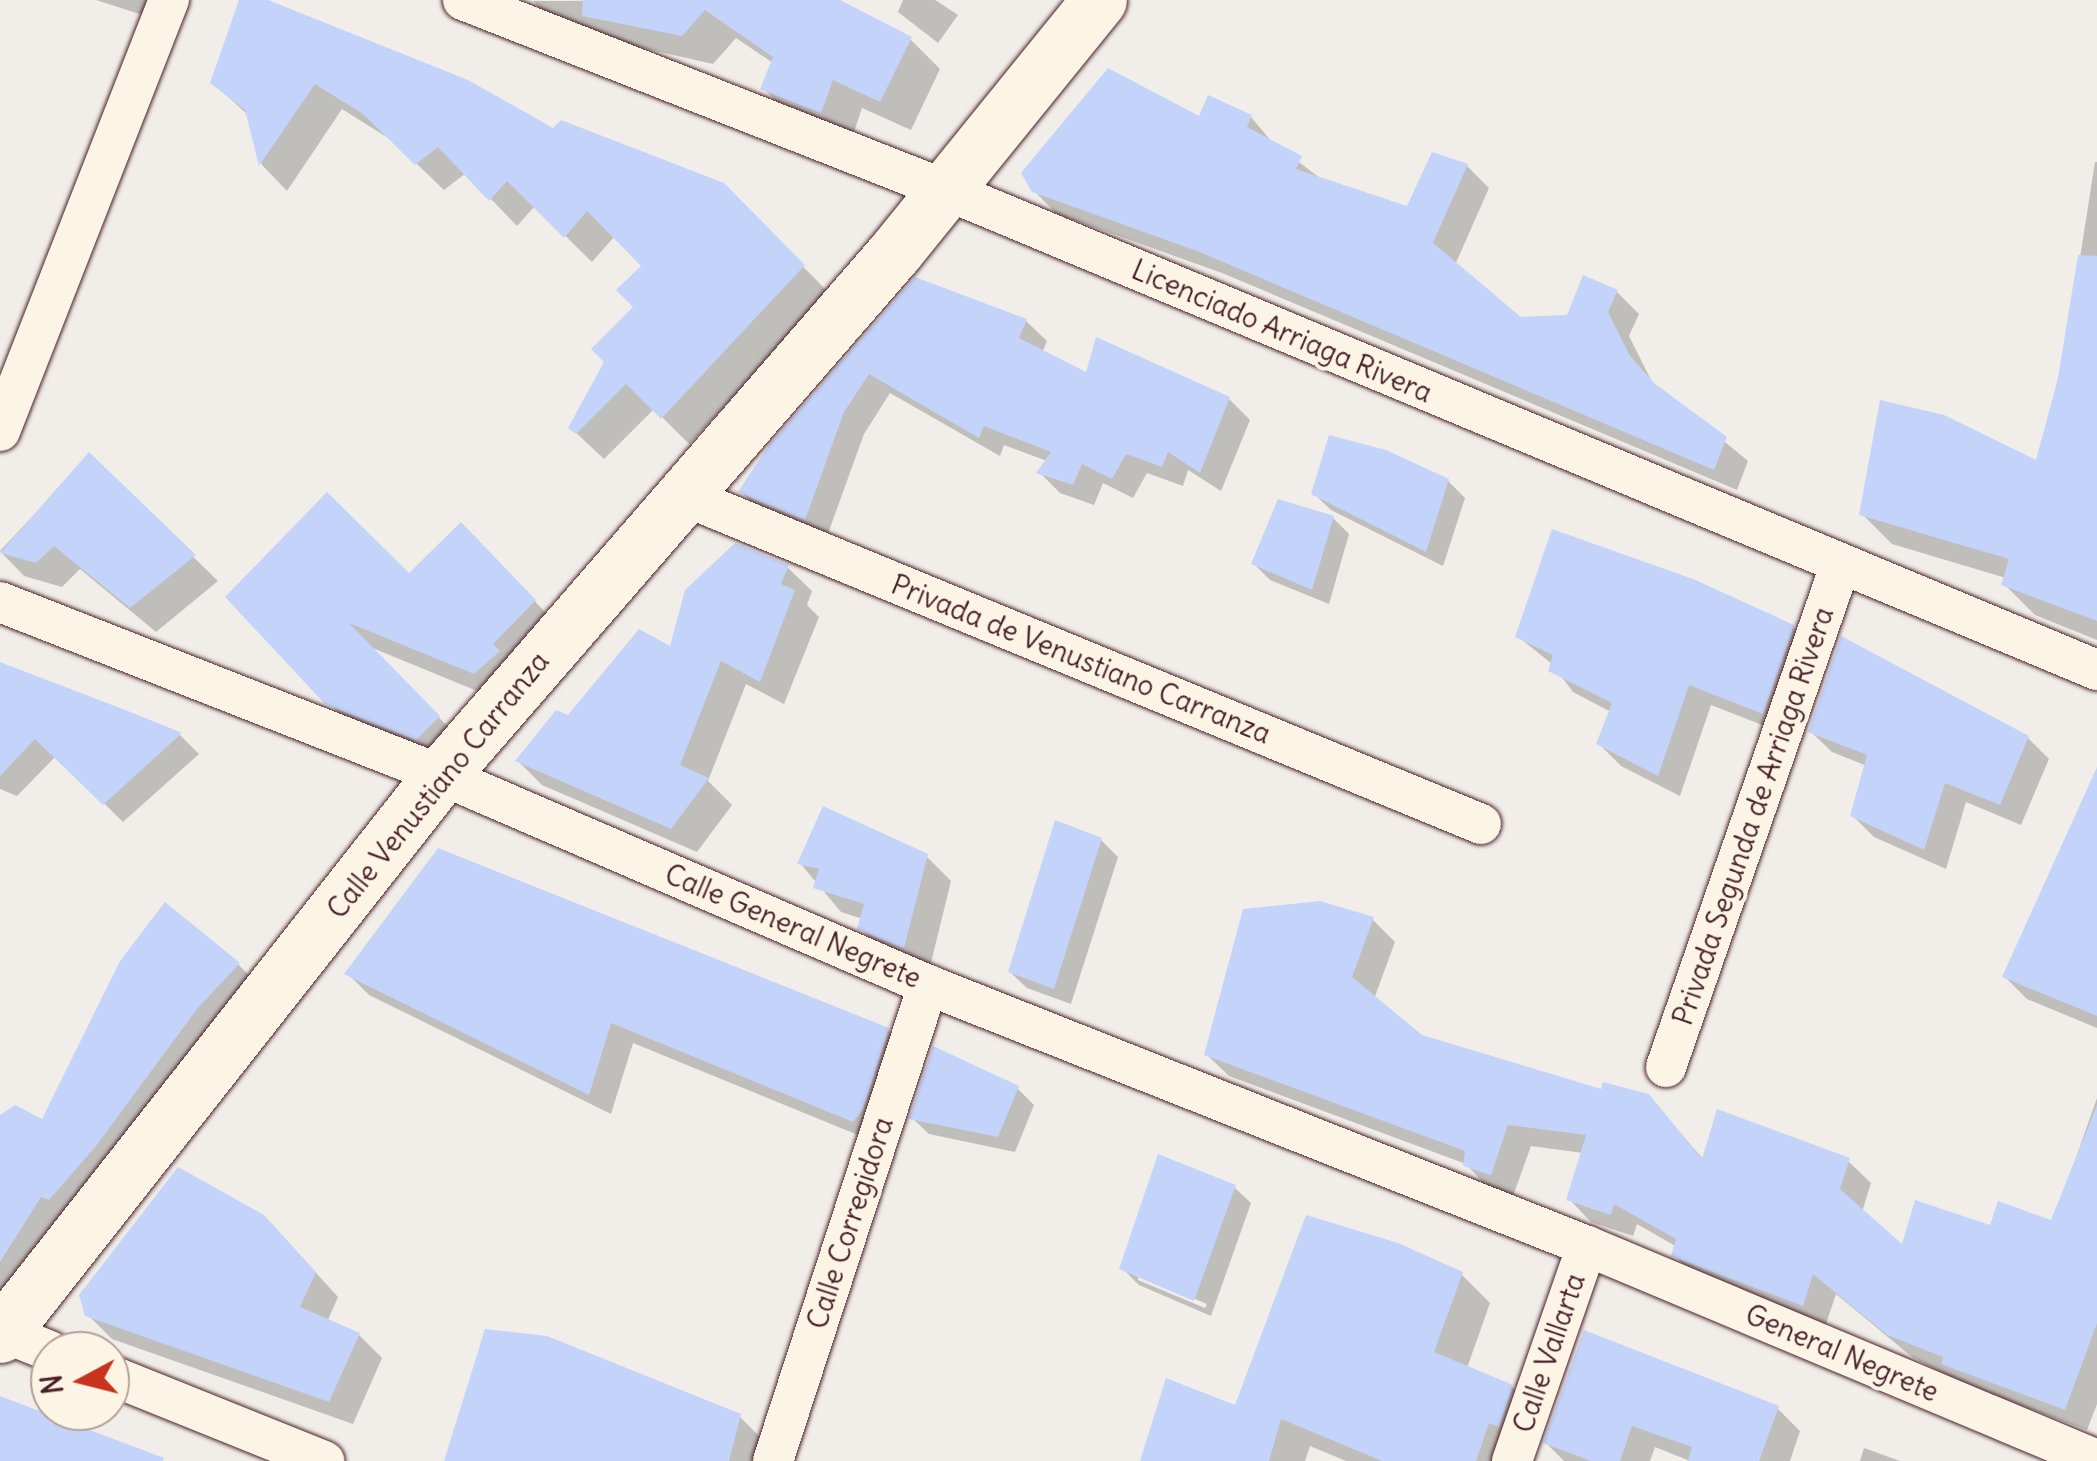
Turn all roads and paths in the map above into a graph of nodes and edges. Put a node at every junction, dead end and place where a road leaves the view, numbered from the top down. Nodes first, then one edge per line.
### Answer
1 (169, 0) edge
2 (463, 0) edge
3 (1056, 0) edge
4 (1100, 0) edge
5 (931, 184) junction
6 (0, 431) edge
7 (682, 496) junction
8 (1840, 566) junction
9 (0, 602) edge
10 (2097, 670) edge
11 (441, 775) junction
12 (1480, 824) dead end
13 (928, 984) junction
14 (1666, 1067) dead end
15 (1587, 1246) junction
16 (13, 1337) edge
17 (130, 1383) edge
18 (2097, 1460) edge
19 (324, 1461) edge
20 (772, 1461) edge
21 (1512, 1461) edge

1 - 6 street
2 - 5 street, Licenciado Arriaga Rivera
3 - 5 street, Calle Venustiano Carranza
4 - 5 street, Calle Venustiano Carranza
5 - 7 street, Calle Venustiano Carranza
5 - 8 street, Licenciado Arriaga Rivera
7 - 11 street, Calle Venustiano Carranza
7 - 12 street, Privada de Venustiano Carranza
8 - 10 street, Licenciado Arriaga Rivera
8 - 14 street, Privada Segunda de Arriaga Rivera
9 - 11 street, Calle General Negrete
11 - 13 street, Calle General Negrete
11 - 16 street, Calle Venustiano Carranza
13 - 15 street, Calle General Negrete
13 - 20 street, Calle Corregidora
15 - 18 street, General Negrete
15 - 21 street, Calle Vallarta
17 - 19 street

